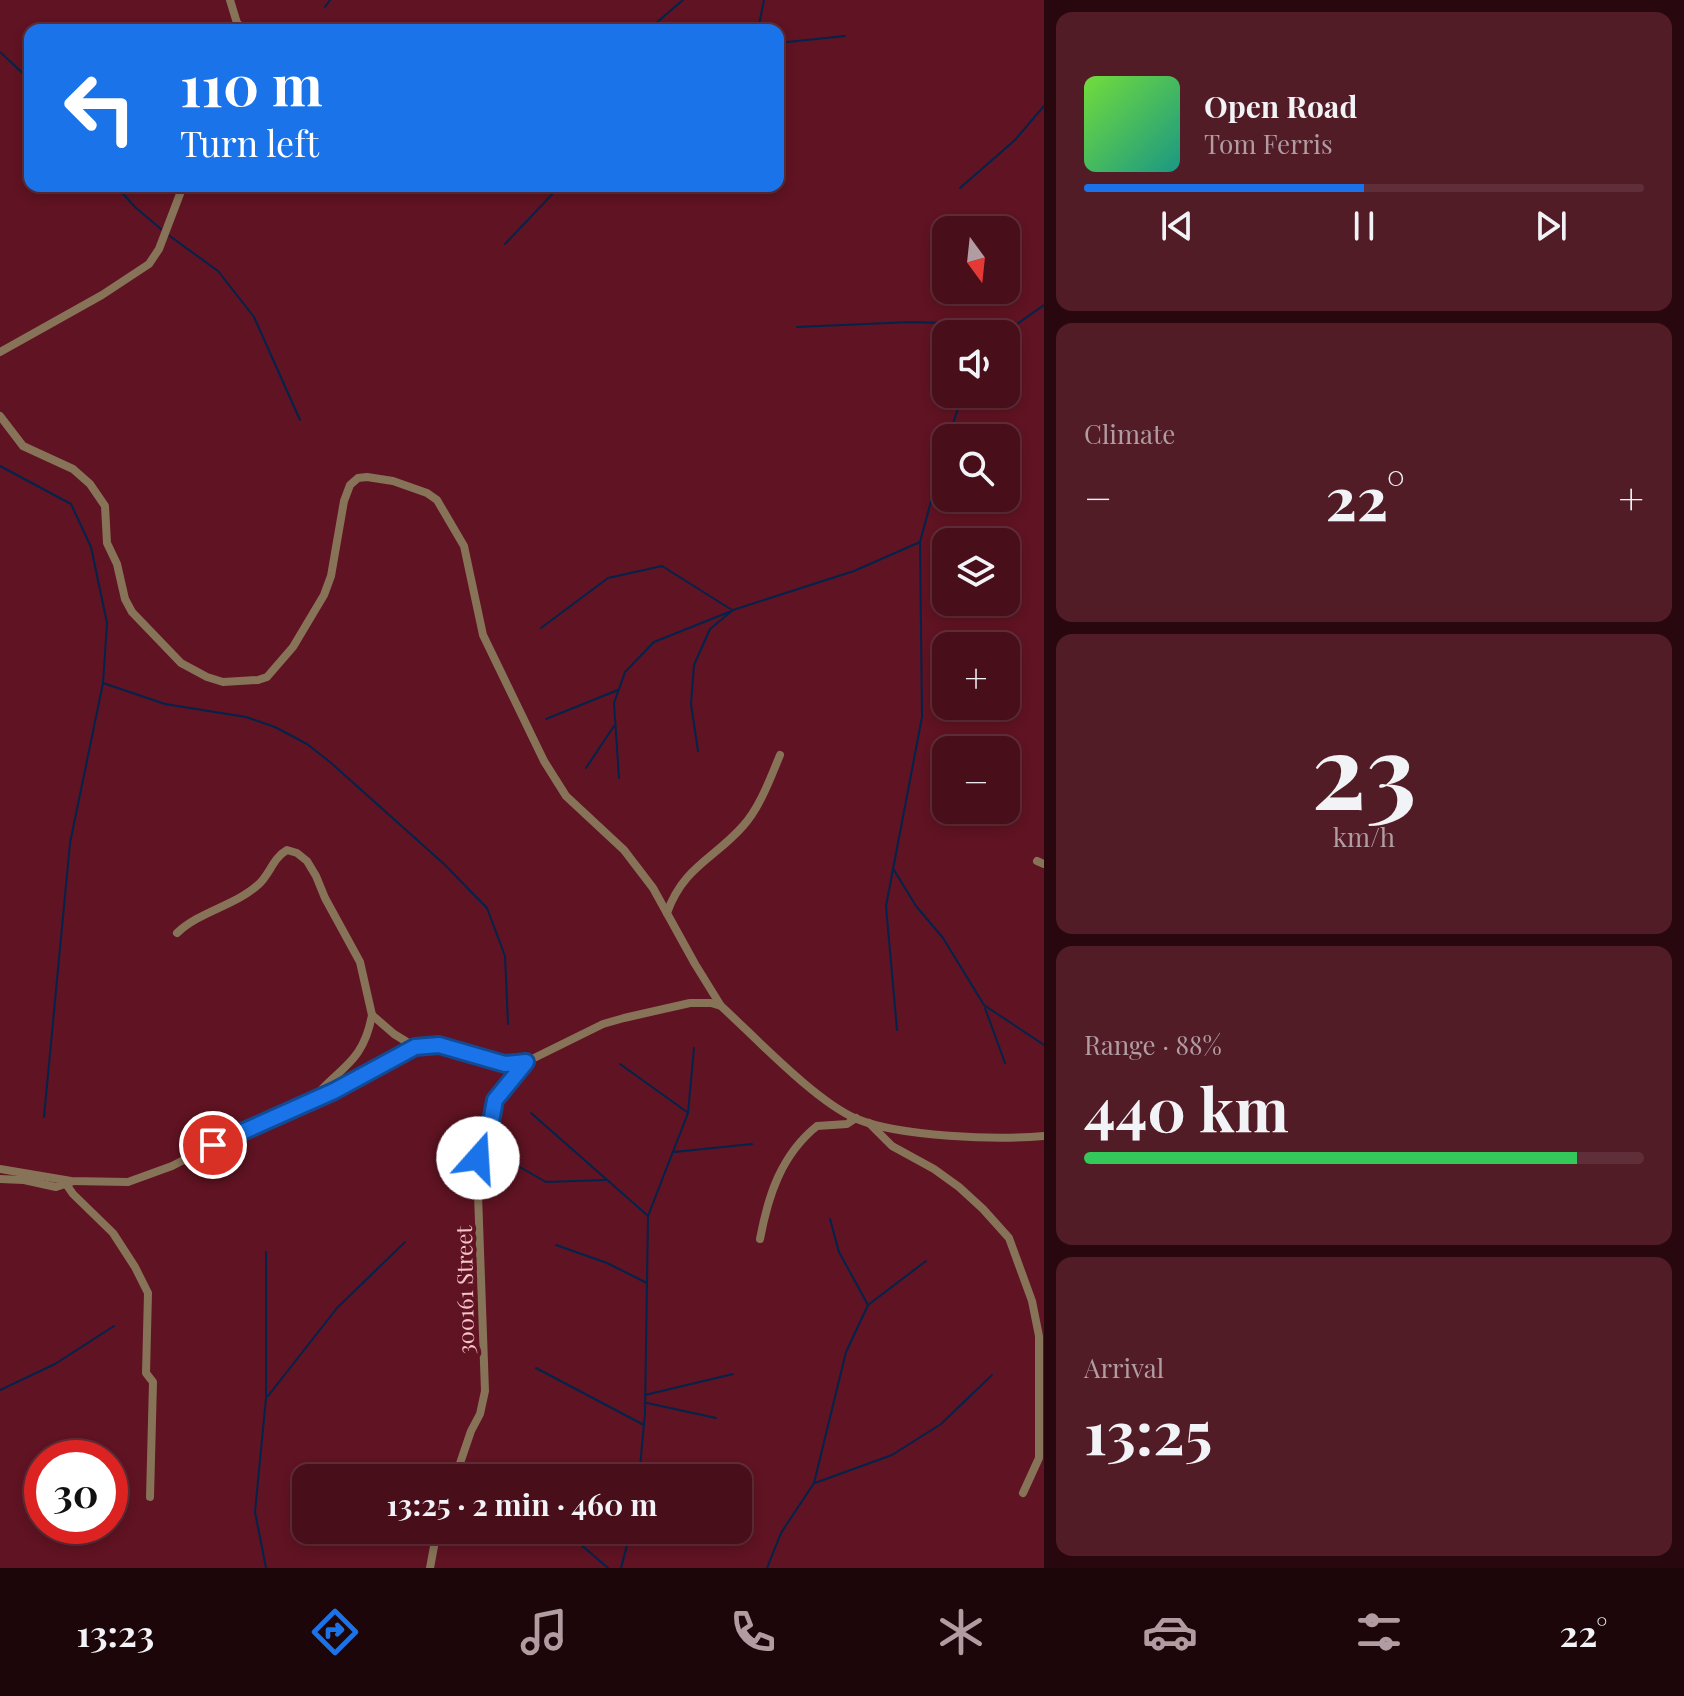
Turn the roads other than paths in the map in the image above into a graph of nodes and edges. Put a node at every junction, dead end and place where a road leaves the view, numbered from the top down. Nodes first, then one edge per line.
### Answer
1 (230, 0) edge
2 (238, 24) edge
3 (181, 192) edge
4 (0, 352) edge
5 (0, 416) edge
6 (780, 755) dead end
7 (667, 913) junction
8 (177, 933) dead end
9 (721, 1006) junction
10 (372, 1015) junction
11 (415, 1047) junction
12 (526, 1062) junction
13 (310, 1102) junction
14 (856, 1118) junction
15 (869, 1122) junction
16 (1044, 1136) edge
17 (0, 1169) edge
18 (0, 1179) edge
19 (69, 1183) junction
20 (760, 1239) dead end
21 (460, 1464) edge
22 (1023, 1493) dead end
23 (150, 1497) dead end
24 (434, 1544) edge
25 (430, 1568) edge

1 - 2 street
3 - 4 street
5 - 7 street
6 - 7 street
7 - 9 street
8 - 10 street
9 - 12 street
9 - 14 street
10 - 11 street
10 - 13 street
11 - 12 street
11 - 13 street
12 - 21 street, 300161 Street
13 - 19 street
14 - 15 street
14 - 20 street
15 - 16 street
15 - 22 street
17 - 19 street
18 - 19 street
19 - 23 street
24 - 25 street

